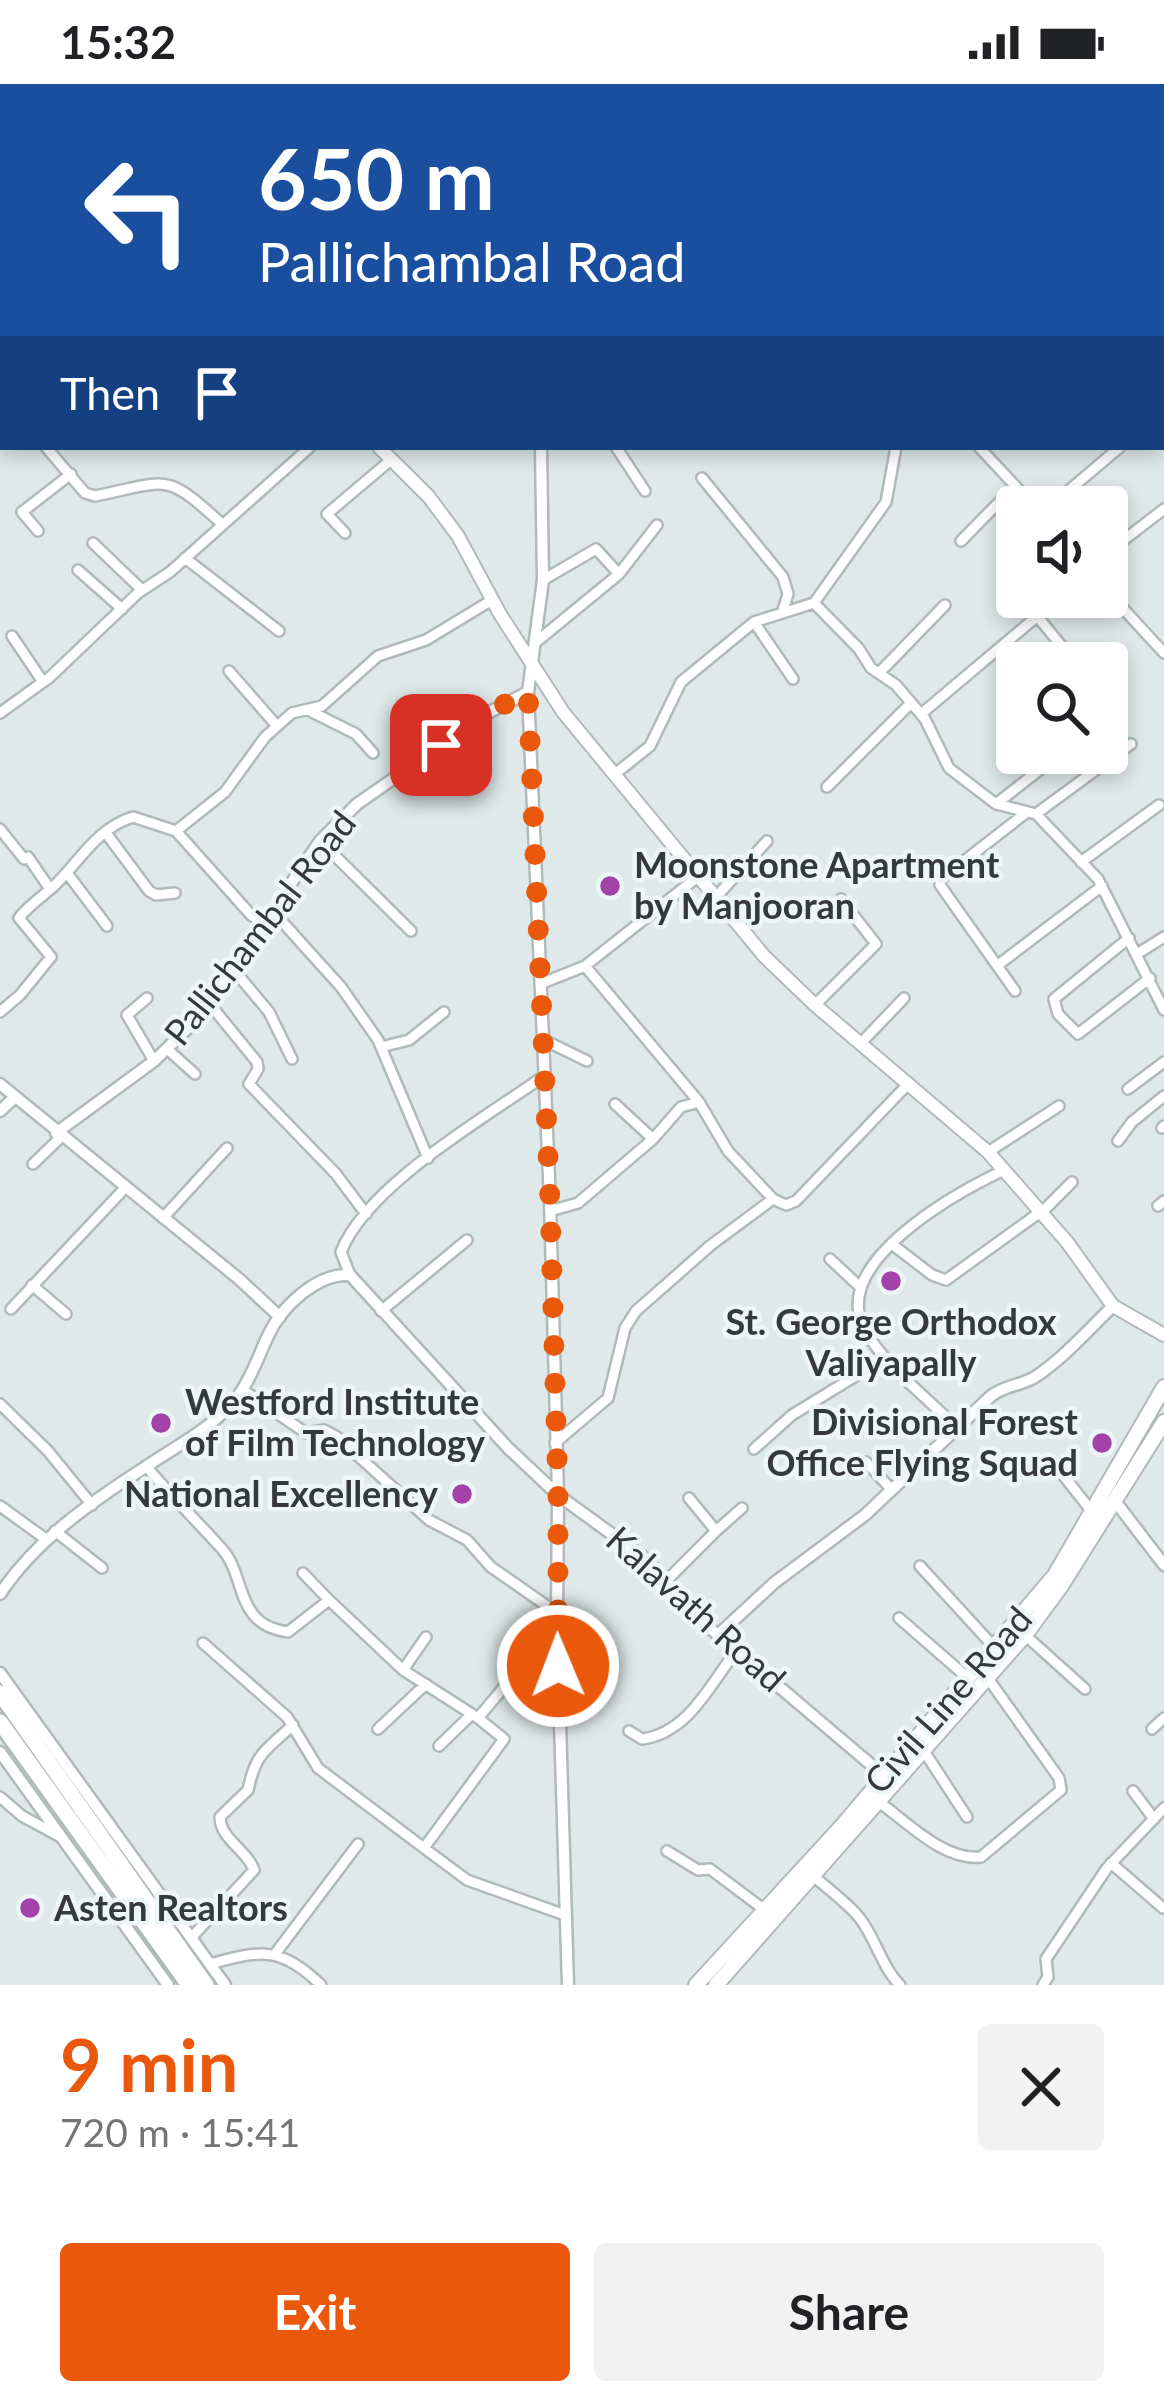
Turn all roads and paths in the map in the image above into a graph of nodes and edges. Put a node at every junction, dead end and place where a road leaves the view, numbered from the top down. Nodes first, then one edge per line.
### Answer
1 (49, 450) edge
2 (307, 450) edge
3 (383, 450) edge
4 (545, 450) edge
5 (618, 450) edge
6 (895, 450) edge
7 (983, 450) edge
8 (1116, 450) edge
9 (392, 459) junction
10 (71, 474) junction
11 (702, 478) dead end
12 (1015, 486) edge
13 (1073, 486) edge
14 (645, 491) dead end
15 (996, 505) edge
16 (1164, 509) edge
17 (222, 524) junction
18 (657, 525) dead end
19 (38, 531) dead end
20 (345, 533) dead end
21 (1128, 537) edge
22 (961, 541) dead end
23 (93, 543) dead end
24 (185, 558) junction
25 (78, 570) dead end
26 (619, 574) junction
27 (544, 580) junction
28 (142, 590) junction
29 (492, 601) junction
30 (814, 603) junction
31 (945, 605) dead end
32 (122, 609) junction
33 (1128, 610) edge
34 (782, 613) junction
35 (1035, 618) edge
36 (1039, 618) edge
37 (754, 622) junction
38 (279, 631) dead end
39 (12, 636) dead end
40 (1160, 640) edge
41 (1058, 642) edge
42 (535, 643) junction
43 (1164, 653) edge
44 (530, 664) junction
45 (229, 671) dead end
46 (879, 673) junction
47 (793, 679) dead end
48 (43, 682) junction
49 (528, 692) junction
50 (911, 703) junction
51 (310, 711) junction
52 (0, 713) edge
53 (921, 714) junction
54 (277, 726) junction
55 (1132, 744) dead end
56 (373, 752) dead end
57 (615, 774) junction
58 (1035, 774) edge
59 (827, 787) dead end
60 (997, 804) junction
61 (1159, 806) dead end
62 (1032, 813) junction
63 (0, 829) edge
64 (176, 831) junction
65 (106, 833) junction
66 (320, 841) junction
67 (767, 841) dead end
68 (1082, 862) junction
69 (67, 873) junction
70 (700, 875) junction
71 (1102, 886) junction
72 (50, 890) junction
73 (175, 893) dead end
74 (716, 896) junction
75 (842, 899) dead end
76 (278, 916) junction
77 (107, 926) dead end
78 (268, 927) junction
79 (411, 931) dead end
80 (1129, 938) junction
81 (1164, 938) edge
82 (1137, 954) junction
83 (51, 957) junction
84 (998, 965) junction
85 (585, 966) junction
86 (64, 967) dead end
87 (233, 969) junction
88 (1150, 979) junction
89 (540, 984) junction
90 (1015, 991) dead end
91 (147, 998) dead end
92 (904, 998) dead end
93 (208, 1002) junction
94 (815, 1005) junction
95 (1164, 1010) edge
96 (0, 1012) edge
97 (444, 1012) dead end
98 (542, 1039) junction
99 (862, 1042) junction
100 (382, 1047) junction
101 (167, 1049) junction
102 (292, 1059) dead end
103 (586, 1060) dead end
104 (154, 1061) junction
105 (1164, 1062) edge
106 (195, 1074) dead end
107 (544, 1076) junction
108 (910, 1083) junction
109 (0, 1084) edge
110 (1128, 1088) dead end
111 (1164, 1096) edge
112 (14, 1097) junction
113 (699, 1102) junction
114 (615, 1104) dead end
115 (1059, 1106) dead end
116 (0, 1111) edge
117 (59, 1134) junction
118 (653, 1139) junction
119 (1118, 1141) dead end
120 (227, 1148) dead end
121 (988, 1152) junction
122 (428, 1158) junction
123 (32, 1164) dead end
124 (1004, 1170) junction
125 (1072, 1182) dead end
126 (124, 1189) junction
127 (773, 1199) junction
128 (550, 1211) junction
129 (1039, 1213) junction
130 (366, 1214) junction
131 (163, 1218) junction
132 (467, 1240) dead end
133 (893, 1245) junction
134 (830, 1259) dead end
135 (350, 1275) junction
136 (32, 1286) junction
137 (859, 1286) junction
138 (1113, 1306) junction
139 (10, 1309) dead end
140 (381, 1310) junction
141 (66, 1314) dead end
142 (280, 1317) junction
143 (1164, 1336) edge
144 (885, 1358) junction
145 (1164, 1388) edge
146 (243, 1390) junction
147 (0, 1404) edge
148 (1164, 1422) edge
149 (959, 1430) junction
150 (554, 1443) junction
151 (754, 1449) dead end
152 (866, 1462) dead end
153 (146, 1466) junction
154 (1063, 1475) dead end
155 (892, 1490) junction
156 (558, 1495) junction
157 (689, 1498) dead end
158 (1115, 1501) junction
159 (92, 1505) junction
160 (0, 1506) edge
161 (742, 1508) dead end
162 (1093, 1514) junction
163 (716, 1531) junction
164 (51, 1535) junction
165 (1164, 1565) edge
166 (920, 1566) dead end
167 (102, 1568) dead end
168 (303, 1574) dead end
169 (666, 1581) junction
170 (0, 1594) edge
171 (329, 1600) junction
172 (557, 1618) junction
173 (899, 1618) dead end
174 (718, 1635) junction
175 (1024, 1635) junction
176 (426, 1637) dead end
177 (203, 1643) dead end
178 (994, 1648) junction
179 (736, 1651) junction
180 (403, 1670) junction
181 (0, 1672) edge
182 (987, 1677) junction
183 (969, 1679) junction
184 (426, 1684) junction
185 (1085, 1689) dead end
186 (0, 1693) edge
187 (950, 1710) junction
188 (475, 1716) junction
189 (1164, 1718) edge
190 (0, 1722) edge
191 (292, 1725) junction
192 (378, 1729) dead end
193 (1152, 1729) dead end
194 (629, 1732) dead end
195 (439, 1746) dead end
196 (924, 1751) junction
197 (0, 1752) edge
198 (41, 1768) junction
199 (882, 1774) junction
200 (1133, 1791) dead end
201 (0, 1797) edge
202 (879, 1802) junction
203 (1164, 1808) edge
204 (968, 1817) dead end
205 (1154, 1819) junction
206 (64, 1838) junction
207 (358, 1844) dead end
208 (424, 1848) junction
209 (667, 1851) dead end
210 (1111, 1863) junction
211 (812, 1875) junction
212 (1163, 1908) edge
213 (766, 1911) junction
214 (565, 1915) junction
215 (191, 1938) junction
216 (274, 1954) junction
217 (210, 1964) junction
218 (722, 1984) edge
219 (168, 1985) edge
220 (189, 1985) edge
221 (206, 1985) edge
222 (225, 1985) edge
223 (321, 1985) edge
224 (568, 1985) edge
225 (696, 1985) edge
226 (900, 1985) edge
227 (1043, 1985) edge

1 - 10 street
2 - 17 street
3 - 9 main road
4 - 27 street
5 - 14 street
6 - 30 street
7 - 12 street
8 - 13 street
9 - 20 street
9 - 29 main road
10 - 17 street
10 - 19 street
11 - 34 street
15 - 22 street
16 - 21 street
17 - 24 street
18 - 26 street
23 - 28 street
24 - 28 street
24 - 38 street
25 - 32 street
26 - 27 street
26 - 42 street
27 - 42 street
28 - 32 street
29 - 44 main road
29 - 51 street
30 - 34 street
30 - 46 street
31 - 46 street
32 - 48 street
33 - 40 street
34 - 37 street
35 - 53 street
36 - 41 street
37 - 47 street
37 - 57 street
39 - 48 street
40 - 43 street
42 - 44 street
44 - 49 street
44 - 57 main road
45 - 54 street
46 - 50 street
48 - 52 street
49 - 66 street, Pallichambal Road
49 - 89 street
50 - 53 street
50 - 59 street
51 - 54 street
51 - 56 street
53 - 60 street
54 - 64 street
55 - 62 street
57 - 70 main road
58 - 60 street
60 - 62 street
61 - 68 street
62 - 68 street
62 - 84 street
63 - 72 street
64 - 65 street
64 - 78 street
65 - 69 street
65 - 73 street
66 - 76 street, Pallichambal Road
66 - 79 street
67 - 74 street
68 - 71 street
69 - 72 street
69 - 77 street
70 - 74 main road
70 - 85 street
71 - 80 street
71 - 84 street
72 - 83 street
74 - 94 main road
75 - 94 street
76 - 78 street, Pallichambal Road
76 - 100 street
78 - 87 street, Pallichambal Road
80 - 82 street
80 - 88 street
81 - 82 street
82 - 88 street
83 - 86 street
83 - 96 street
84 - 90 street
85 - 89 street
85 - 113 street
87 - 93 street, Pallichambal Road
87 - 102 street
88 - 95 street
89 - 98 street
91 - 104 street
92 - 99 street
93 - 101 street, Pallichambal Road
93 - 130 street
94 - 99 main road
97 - 100 street
98 - 103 street
98 - 107 street
99 - 108 main road
100 - 122 street
101 - 104 street, Pallichambal Road
101 - 106 street
104 - 117 street, Pallichambal Road
105 - 110 street
107 - 122 street
107 - 128 street
108 - 121 main road
108 - 127 street
109 - 112 street
111 - 119 street
112 - 116 street
112 - 117 street
113 - 118 street
113 - 127 street
114 - 118 street
115 - 121 street
117 - 123 street
117 - 126 street
118 - 128 street
120 - 131 street
121 - 124 main road
122 - 130 street
124 - 129 main road
124 - 133 street
125 - 129 street
126 - 131 street
126 - 136 street
127 - 150 street
128 - 150 street
129 - 133 street
129 - 138 main road
130 - 135 street
131 - 142 street
132 - 140 street
133 - 137 street
134 - 137 street
135 - 140 street, Kalavath Road
135 - 142 street
136 - 139 street
136 - 141 street
137 - 144 street
138 - 143 main road
138 - 149 street
140 - 156 street, Kalavath Road
142 - 146 street
144 - 149 street
144 - 151 street
145 - 162 main road, Civil Line Road
146 - 153 street
146 - 172 street
147 - 159 street
148 - 158 main road, Civil Line Road
149 - 155 street
150 - 156 street
152 - 155 street
153 - 159 street
153 - 171 street
154 - 162 street
155 - 174 street
156 - 169 street, Kalavath Road
156 - 172 street
157 - 163 street
158 - 165 street
158 - 175 main road, Civil Line Road
159 - 164 street
160 - 164 street
161 - 163 street
162 - 178 main road, Civil Line Road
163 - 169 street
164 - 167 street
164 - 170 street
166 - 178 street
168 - 171 street
169 - 174 street, Kalavath Road
171 - 180 street
172 - 188 street
172 - 214 street
173 - 183 street
174 - 179 street, Kalavath Road
175 - 182 main road, Civil Line Road
175 - 185 street
176 - 180 street
177 - 191 street
178 - 183 main road, Civil Line Road
179 - 194 street
179 - 199 street, Kalavath Road
180 - 184 street
181 - 198 street
182 - 187 main road, Civil Line Road
182 - 202 street
183 - 187 main road, Civil Line Road
184 - 188 street
184 - 192 street
186 - 198 highway
187 - 196 main road, Civil Line Road
187 - 199 main road, Civil Line Road
188 - 195 street
188 - 208 street
189 - 193 street
190 - 198 highway
191 - 208 street
191 - 215 street
196 - 202 main road, Civil Line Road
196 - 204 street
197 - 198 street
198 - 206 street
198 - 215 street
198 - 220 highway
198 - 221 highway
199 - 213 main road, Civil Line Road
200 - 205 street
201 - 206 street
202 - 211 main road, Civil Line Road
203 - 205 street
205 - 210 street
206 - 219 street
207 - 216 street
208 - 214 street
209 - 213 street
210 - 212 street
210 - 227 street
211 - 218 main road, Civil Line Road
211 - 226 street
213 - 225 main road, Civil Line Road
214 - 224 street
215 - 217 street
216 - 217 street
216 - 223 street
217 - 222 street

